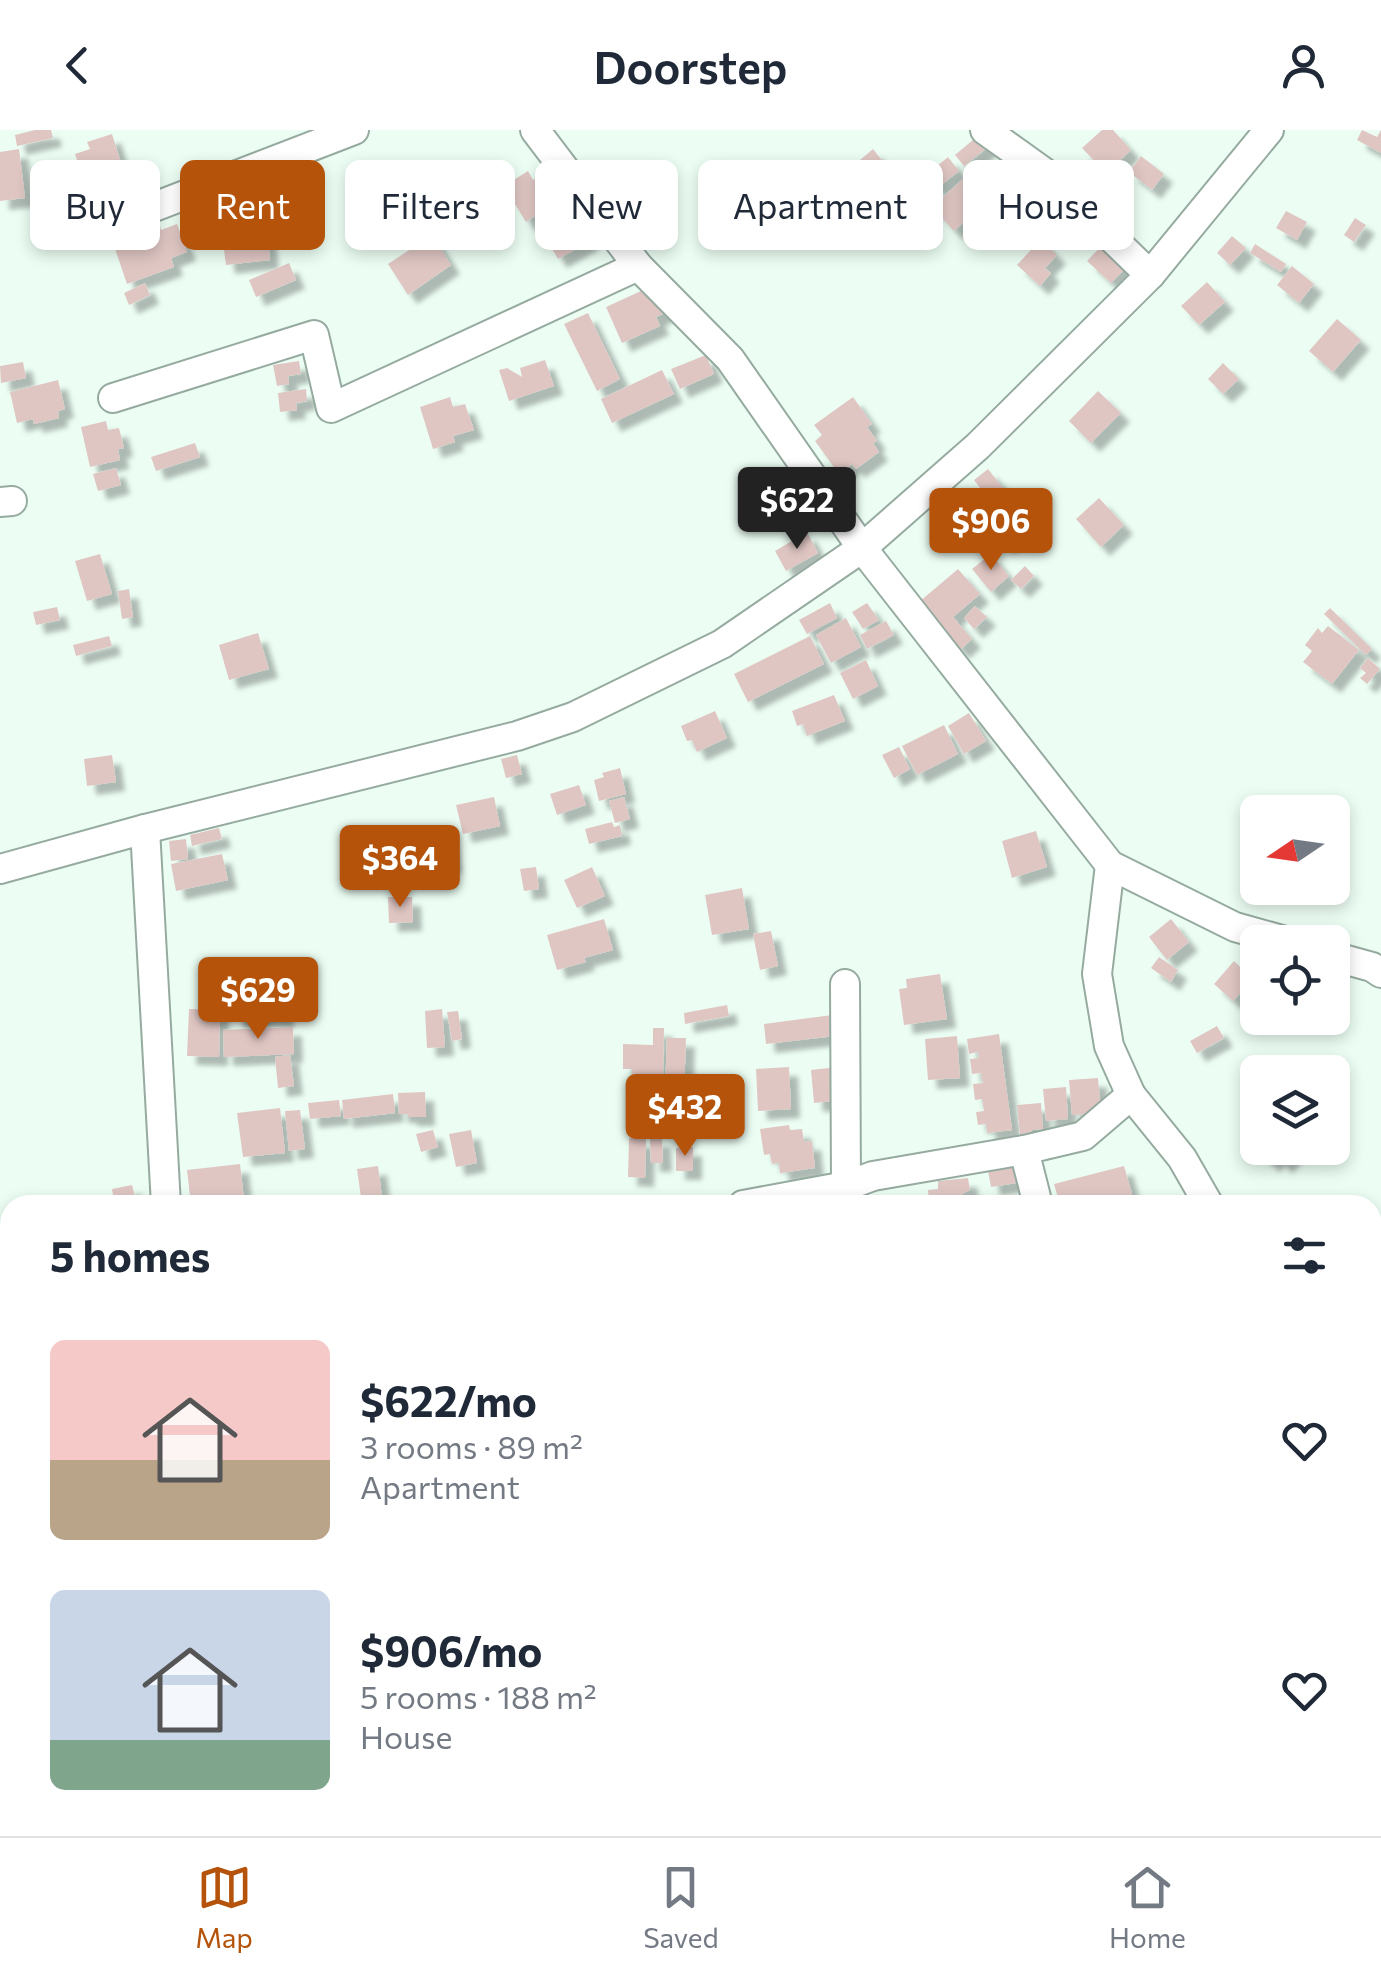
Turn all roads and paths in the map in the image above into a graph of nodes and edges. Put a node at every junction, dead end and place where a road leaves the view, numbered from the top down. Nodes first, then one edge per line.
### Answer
1 (354, 130) edge
2 (535, 130) edge
3 (986, 130) edge
4 (1269, 130) edge
5 (160, 205) edge
6 (638, 266) junction
7 (1150, 274) junction
8 (114, 398) dead end
9 (862, 548) junction
10 (145, 830) junction
11 (1110, 865) junction
12 (0, 869) edge
13 (1240, 927) edge
14 (1350, 961) edge
15 (1381, 973) edge
16 (845, 984) dead end
17 (1131, 1096) junction
18 (1024, 1150) junction
19 (873, 1176) junction
20 (846, 1186) junction
21 (165, 1195) edge
22 (798, 1195) edge
23 (873, 1195) edge
24 (1035, 1195) edge
25 (1204, 1195) edge

1 - 5 street
2 - 6 street
3 - 7 street
4 - 7 street
6 - 8 street
6 - 9 street
7 - 9 street
9 - 10 street
9 - 11 street
10 - 12 street
10 - 21 street
11 - 13 street
11 - 17 street
14 - 15 street
16 - 20 street
17 - 18 street
17 - 25 street
18 - 19 street
18 - 24 street
19 - 20 street
19 - 23 street
20 - 22 street

